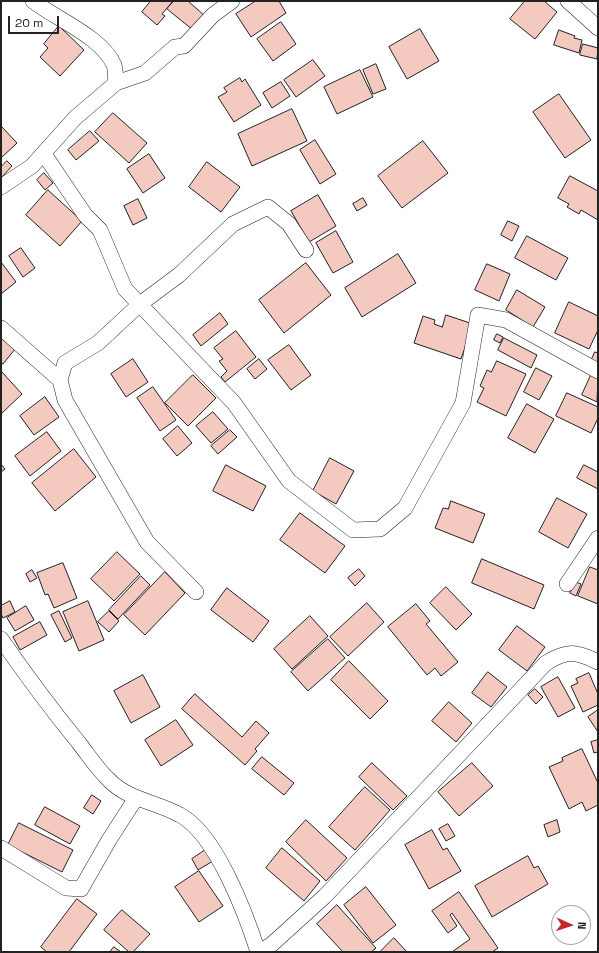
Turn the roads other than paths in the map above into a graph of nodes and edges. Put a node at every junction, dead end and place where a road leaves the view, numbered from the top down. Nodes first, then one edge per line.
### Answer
1 (33, 1) edge
2 (232, 1) edge
3 (568, 1) edge
4 (598, 28) edge
5 (116, 83) junction
6 (44, 154) junction
7 (1, 187) edge
8 (306, 250) dead end
9 (140, 304) junction
10 (1, 328) edge
11 (598, 371) edge
12 (60, 380) junction
13 (598, 538) edge
14 (567, 584) dead end
15 (196, 592) dead end
16 (1, 639) edge
17 (598, 662) edge
18 (136, 798) junction
19 (1, 848) edge
20 (259, 952) edge

1 - 5 street
2 - 5 street
3 - 4 street
5 - 6 street
6 - 7 street
6 - 9 street
8 - 9 street
9 - 11 street
9 - 12 street
10 - 12 street
12 - 15 street
13 - 14 street
16 - 18 street
17 - 20 street
18 - 19 street
18 - 20 street

